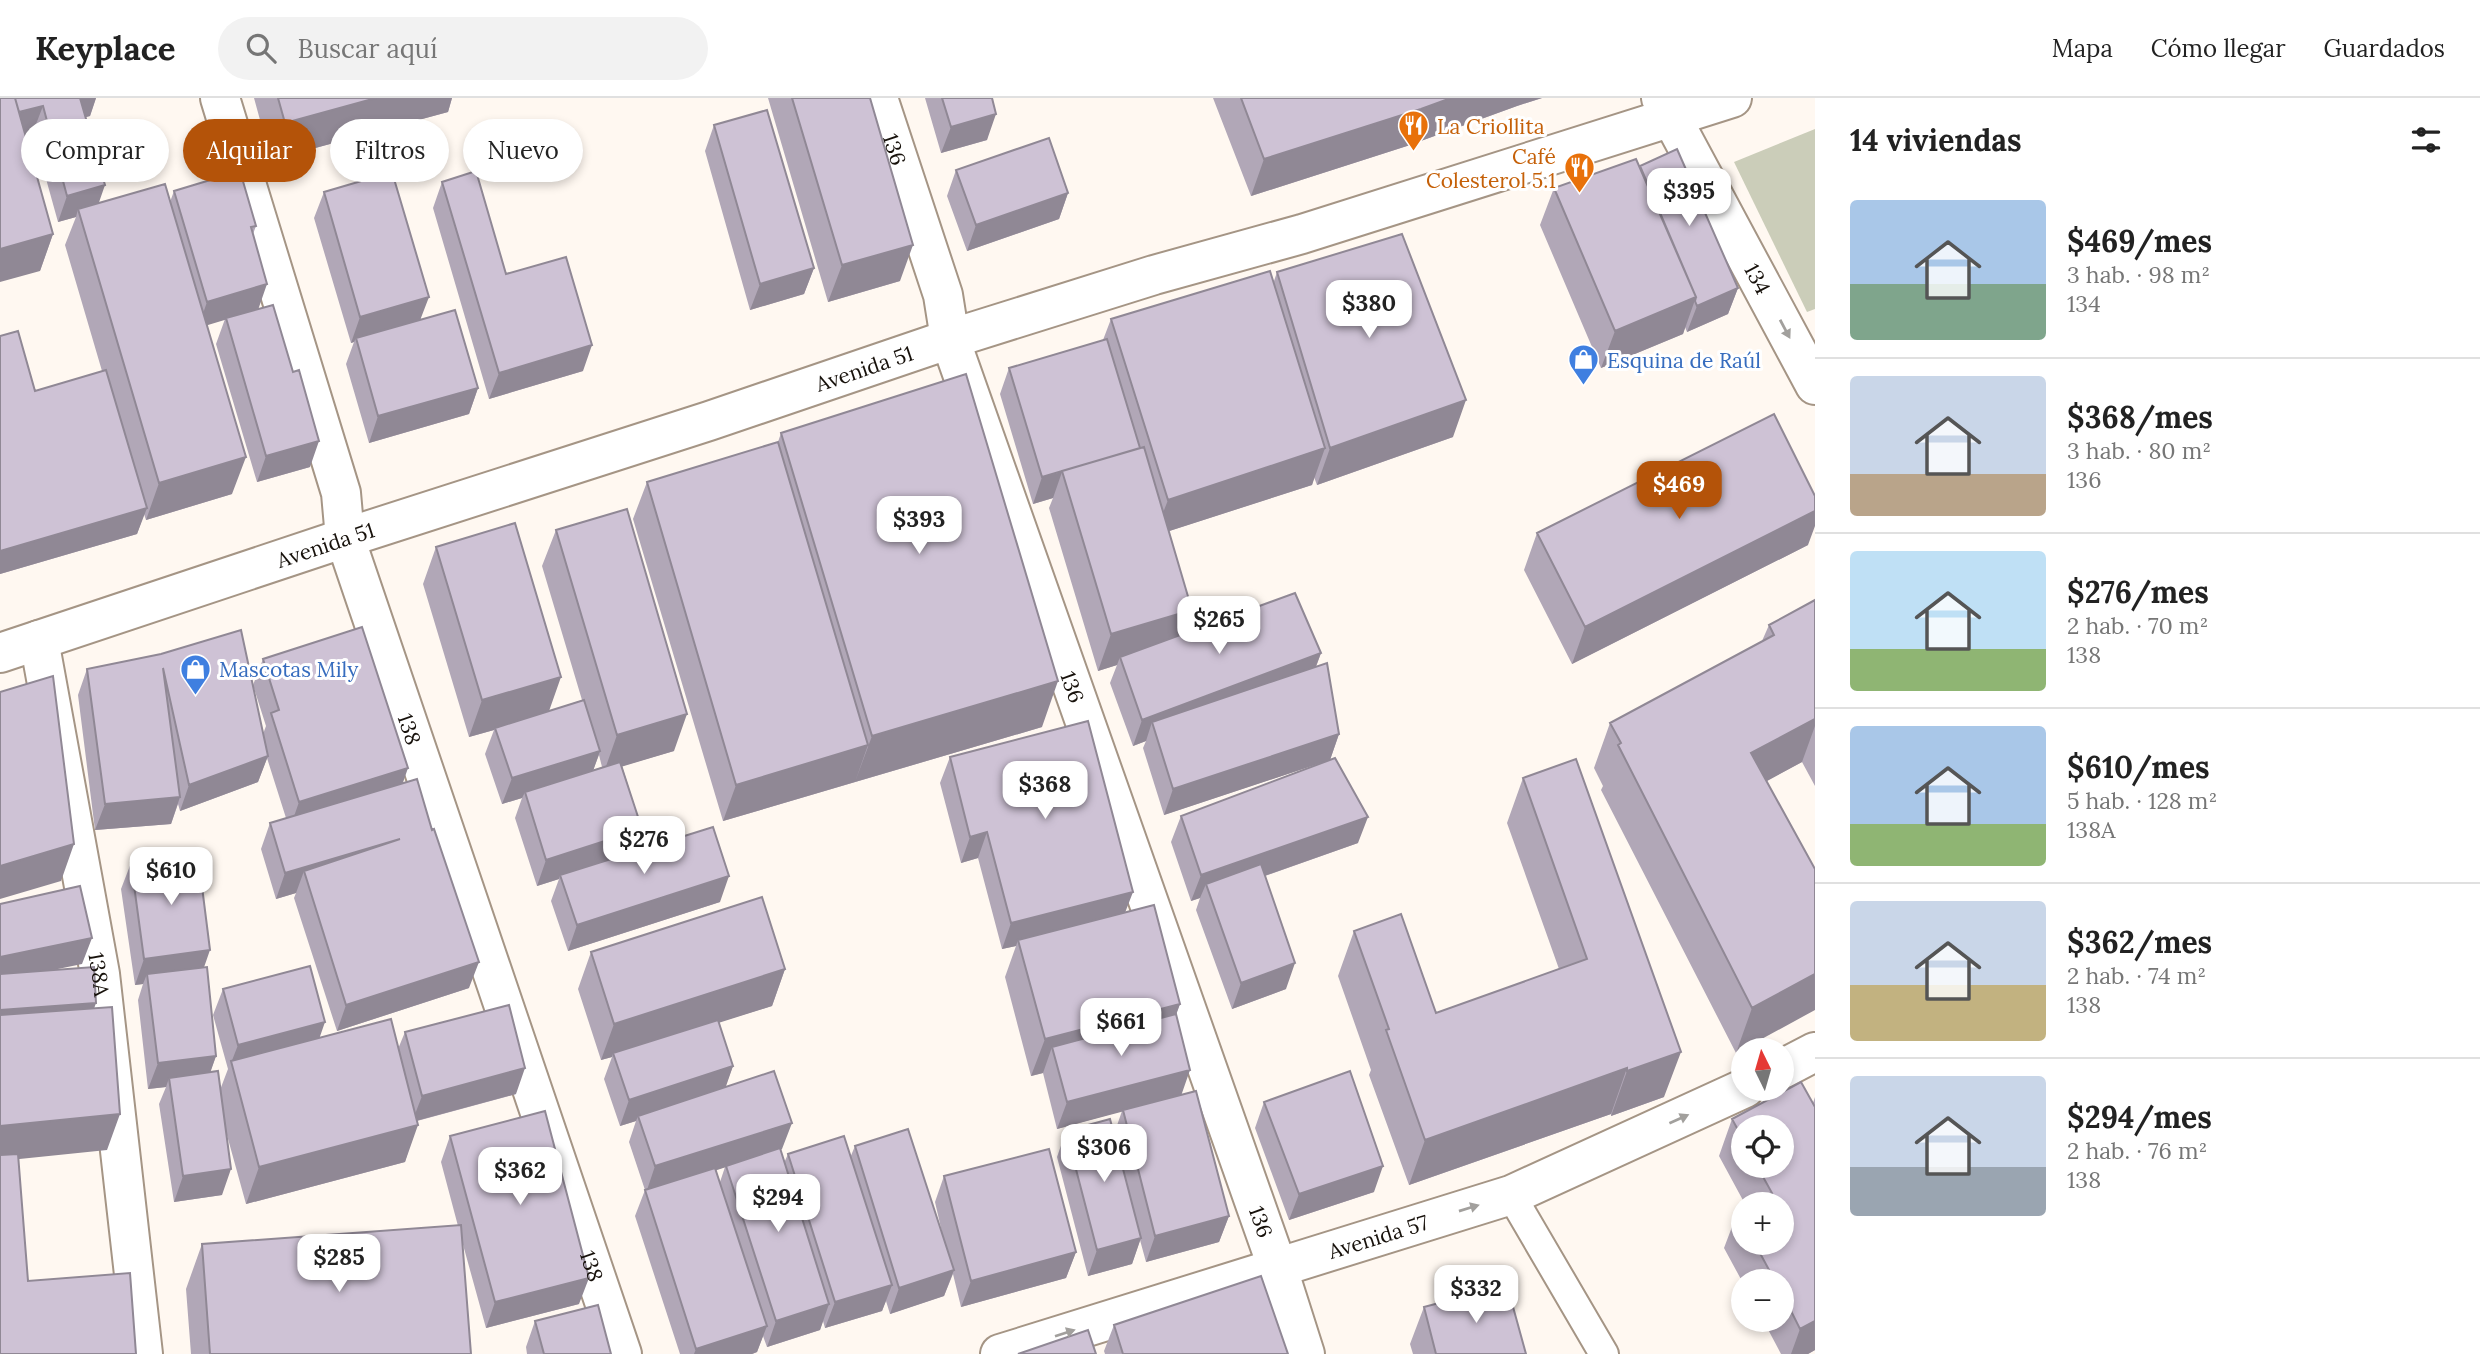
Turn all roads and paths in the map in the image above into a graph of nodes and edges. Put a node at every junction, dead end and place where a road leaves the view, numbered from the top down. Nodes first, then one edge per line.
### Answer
1 (220, 98) edge
2 (878, 98) edge
3 (1732, 98) edge
4 (1666, 108) edge
5 (950, 339) junction
6 (1815, 385) edge
7 (345, 538) junction
8 (39, 640) junction
9 (0, 653) edge
10 (1815, 1052) edge
11 (1794, 1063) edge
12 (1731, 1094) edge
13 (1511, 1195) junction
14 (1277, 1266) junction
15 (143, 1354) edge
16 (622, 1354) edge
17 (1000, 1354) edge
18 (1305, 1354) edge
19 (1604, 1354) edge

1 - 7 street, 138
2 - 5 street, 136
3 - 4 street, Avenida 51
4 - 5 street, Avenida 51
4 -> 6 street, 134
5 - 7 street, Avenida 51
5 - 14 street, 136
7 - 8 street, Avenida 51
7 - 16 street, 138
8 - 9 street, Avenida 51
8 - 15 street, 138A
10 - 11 street
13 -> 12 street, Avenida 57
14 -> 13 street, Avenida 57
13 - 19 lane
17 -> 14 street, Avenida 57
14 - 18 street, 136

